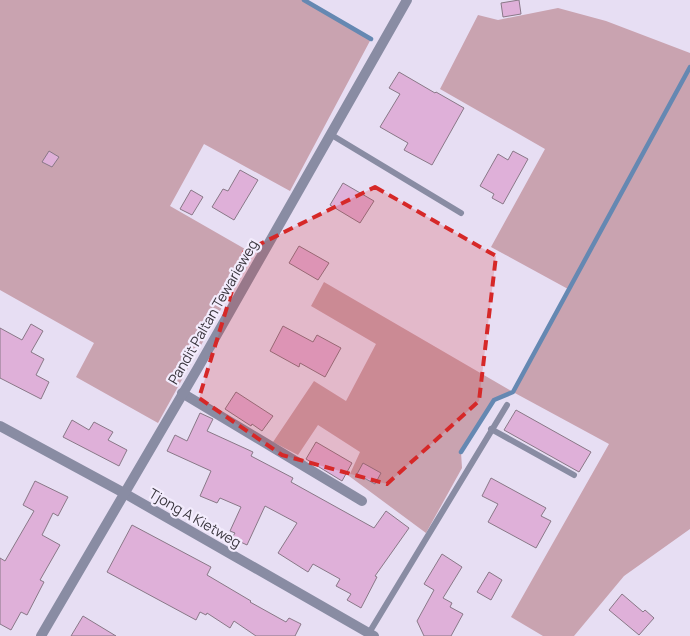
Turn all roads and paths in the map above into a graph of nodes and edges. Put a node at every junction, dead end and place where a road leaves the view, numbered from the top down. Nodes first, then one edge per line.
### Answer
1 (407, 0) edge
2 (330, 134) junction
3 (461, 213) dead end
4 (182, 393) junction
5 (506, 405) dead end
6 (0, 426) edge
7 (491, 429) junction
8 (574, 475) dead end
9 (124, 494) junction
10 (362, 501) dead end
11 (372, 635) edge
12 (41, 636) edge

1 - 2 street, Pandit Paltan Tewarieweg
2 - 3 lane
2 - 4 street, Pandit Paltan Tewarieweg
4 - 9 street, Pandit Paltan Tewarieweg
4 - 10 street
5 - 7 lane
6 - 9 street, Tjong A Kietweg
7 - 8 lane
7 - 11 lane
9 - 11 street, Tjong A Kietweg
9 - 12 street, Pandit Paltan Tewarieweg

